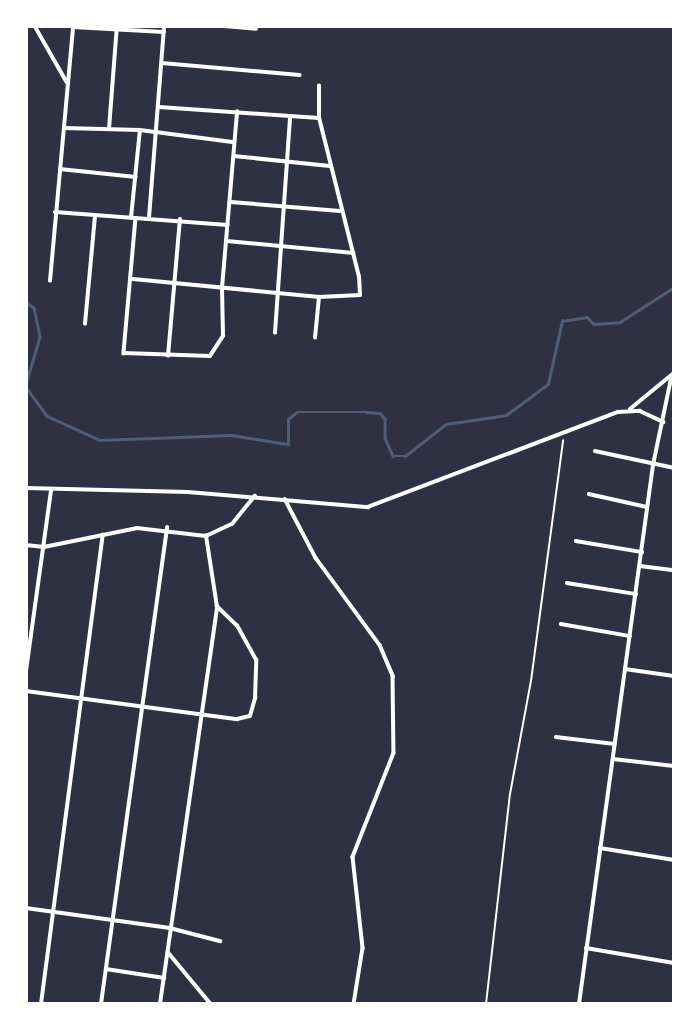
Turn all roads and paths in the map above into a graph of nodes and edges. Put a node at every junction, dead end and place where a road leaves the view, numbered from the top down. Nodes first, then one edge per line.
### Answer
1 (35, 26) edge
2 (224, 26) edge
3 (73, 27) edge
4 (117, 28) edge
5 (164, 29) edge
6 (256, 29) dead end
7 (162, 64) junction
8 (299, 75) dead end
9 (68, 83) junction
10 (319, 86) dead end
11 (159, 107) junction
12 (237, 112) junction
13 (290, 117) junction
14 (319, 118) junction
15 (64, 128) junction
16 (109, 129) junction
17 (140, 130) junction
18 (156, 135) junction
19 (233, 142) junction
20 (234, 156) junction
21 (290, 162) junction
22 (329, 166) junction
23 (60, 169) junction
24 (136, 177) junction
25 (230, 202) junction
26 (285, 205) junction
27 (340, 211) junction
28 (55, 212) junction
29 (96, 216) junction
30 (134, 218) junction
31 (149, 218) junction
32 (180, 220) junction
33 (228, 225) junction
34 (227, 241) junction
35 (282, 247) junction
36 (353, 253) junction
37 (132, 279) junction
38 (50, 281) dead end
39 (176, 282) junction
40 (222, 288) junction
41 (279, 293) junction
42 (319, 297) junction
43 (85, 324) dead end
44 (275, 333) dead end
45 (315, 338) dead end
46 (168, 356) junction
47 (674, 373) edge
48 (671, 379) junction
49 (628, 410) junction
50 (664, 422) junction
51 (564, 434) junction
52 (594, 451) dead end
53 (653, 465) junction
54 (674, 468) edge
55 (26, 488) edge
56 (51, 491) junction
57 (589, 494) dead end
58 (254, 496) junction
59 (285, 499) junction
60 (647, 507) junction
61 (167, 528) junction
62 (103, 535) junction
63 (206, 536) junction
64 (576, 541) dead end
65 (26, 545) edge
66 (44, 547) junction
67 (642, 552) junction
68 (640, 566) junction
69 (674, 570) edge
70 (568, 583) dead end
71 (636, 594) junction
72 (217, 607) junction
73 (26, 618) edge
74 (33, 619) junction
75 (561, 624) dead end
76 (630, 636) junction
77 (625, 669) junction
78 (26, 671) edge
79 (674, 676) edge
80 (26, 691) edge
81 (84, 698) junction
82 (143, 704) junction
83 (201, 712) junction
84 (556, 737) dead end
85 (615, 744) junction
86 (613, 759) junction
87 (674, 766) edge
88 (600, 848) junction
89 (674, 860) edge
90 (26, 908) edge
91 (53, 911) junction
92 (113, 919) junction
93 (170, 928) junction
94 (220, 941) dead end
95 (586, 948) junction
96 (168, 952) junction
97 (674, 963) edge
98 (106, 969) junction
99 (164, 978) junction
100 (41, 1004) edge
101 (101, 1004) edge
102 (160, 1004) edge
103 (211, 1004) edge
104 (354, 1004) edge
105 (486, 1004) edge
106 (579, 1004) edge

1 - 9 street
2 - 6 street
3 - 4 street
3 - 9 street
4 - 5 street
4 - 16 street
5 - 7 street
7 - 8 street
7 - 11 street
9 - 15 street
10 - 14 street
11 - 12 street
11 - 18 street
12 - 13 street
12 - 19 street
13 - 14 street
13 - 21 street
14 - 22 street
15 - 16 street
15 - 23 street
16 - 17 street
17 - 18 street
17 - 24 street
18 - 19 street
18 - 31 street
19 - 20 street
20 - 21 street
20 - 25 street
21 - 22 street
21 - 26 street
22 - 27 street
23 - 24 street
23 - 28 street
24 - 30 street
25 - 26 street
25 - 33 street
26 - 27 street
26 - 35 street
27 - 36 street
28 - 29 street
28 - 38 street
29 - 30 street
29 - 43 street
30 - 31 street
30 - 37 street
31 - 32 street
32 - 33 street
32 - 39 street
33 - 34 street
34 - 35 street
34 - 40 street
35 - 36 street
35 - 41 street
36 - 42 street
37 - 39 street
37 - 46 street
39 - 40 street
39 - 46 street
40 - 41 street
40 - 46 street
41 - 42 street
41 - 44 street
42 - 45 street
47 - 48 street
48 - 49 street
48 - 50 street
49 - 50 street
49 - 51 street
50 - 53 street
51 - 59 street
51 - 105 path
52 - 53 street
53 - 54 street
53 - 60 street
55 - 56 street
56 - 58 street
56 - 66 street
57 - 60 street
58 - 59 street
58 - 63 street
59 - 104 street
60 - 67 street
61 - 62 street
61 - 63 street
61 - 82 street
62 - 66 street
62 - 81 street
63 - 72 street
64 - 67 street
65 - 66 street
66 - 74 street
67 - 68 street
68 - 69 street
68 - 71 street
70 - 71 street
71 - 76 street
72 - 83 street
72 - 83 street
73 - 74 street
74 - 78 street
75 - 76 street
76 - 77 street
77 - 79 street
77 - 85 street
80 - 81 street
81 - 82 street
81 - 91 street
82 - 83 street
82 - 92 street
83 - 93 street
84 - 85 street
85 - 86 street
86 - 87 street
86 - 88 street
88 - 89 street
88 - 95 street
90 - 91 street
91 - 92 street
91 - 100 street
92 - 93 street
92 - 98 street
93 - 94 street
93 - 96 street
95 - 97 street
95 - 106 street
96 - 99 street
96 - 103 street
98 - 99 street
98 - 101 street
99 - 102 street

